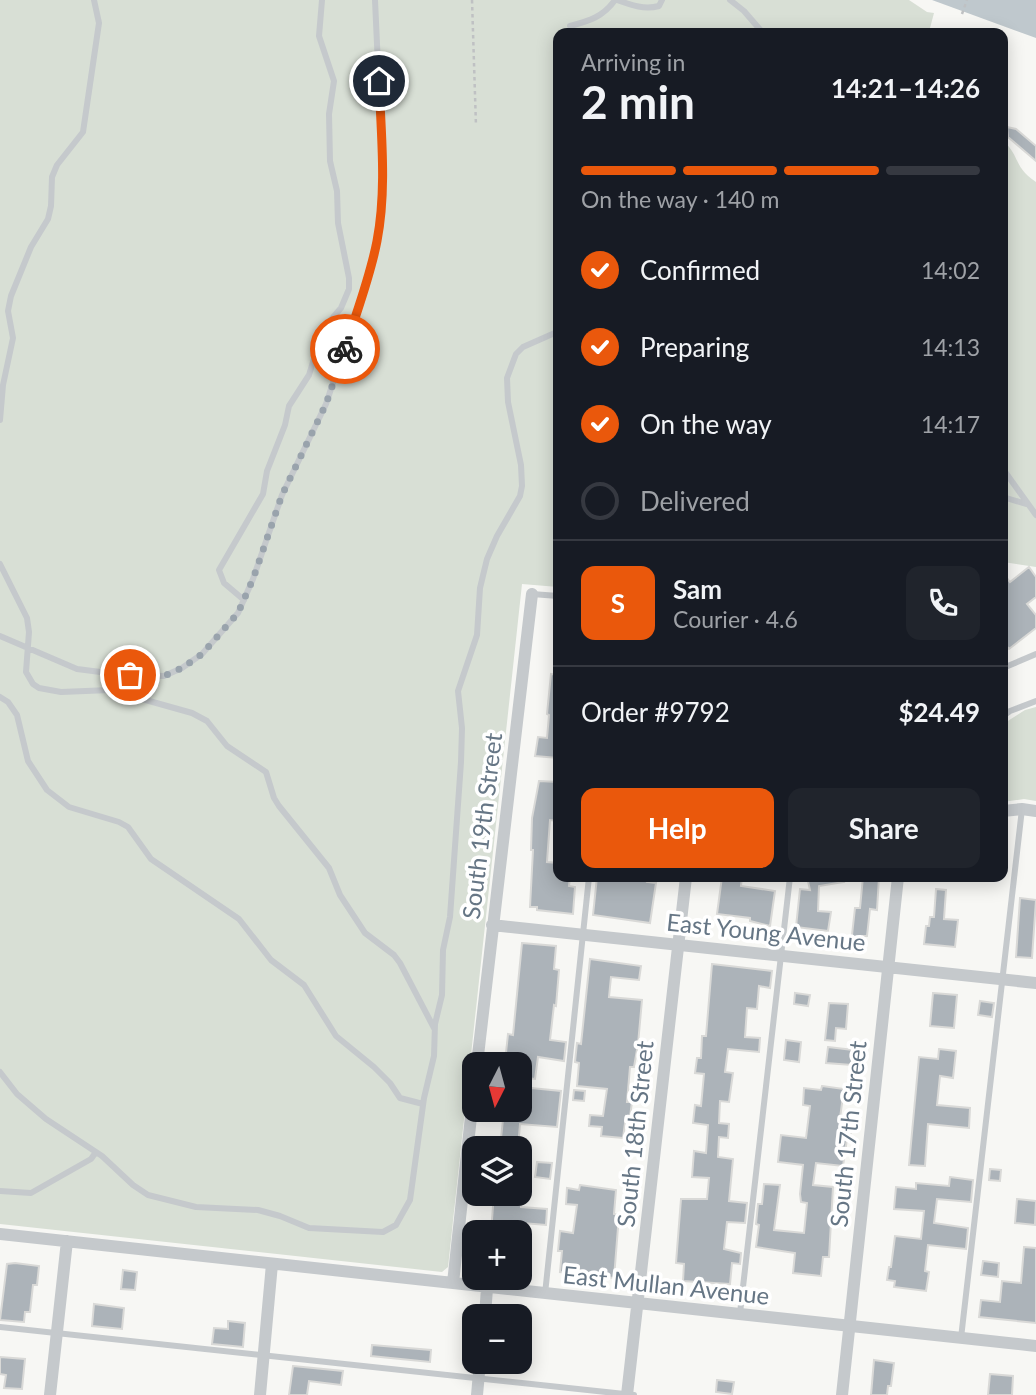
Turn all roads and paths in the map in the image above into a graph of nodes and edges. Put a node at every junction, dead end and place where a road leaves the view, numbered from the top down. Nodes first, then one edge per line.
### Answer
1 (94, 0) edge
2 (322, 0) edge
3 (375, 0) edge
4 (472, 0) edge
5 (616, 0) edge
6 (662, 0) edge
7 (730, 0) edge
8 (967, 0) edge
9 (962, 14) dead end
10 (570, 26) dead end
11 (759, 28) edge
12 (476, 126) dead end
13 (553, 333) edge
14 (0, 420) edge
15 (1008, 476) edge
16 (1008, 498) edge
17 (1028, 504) junction
18 (1036, 515) edge
19 (0, 564) edge
20 (532, 594) joint
21 (553, 596) edge
22 (244, 600) junction
23 (0, 636) edge
24 (28, 647) junction
25 (1036, 654) edge
26 (1008, 666) edge
27 (0, 697) edge
28 (1036, 701) edge
29 (1008, 712) edge
30 (1022, 809) junction
31 (1008, 810) edge
32 (1036, 811) edge
33 (588, 882) edge
34 (685, 882) edge
35 (789, 882) edge
36 (897, 882) edge
37 (492, 925) junction
38 (582, 934) junction
39 (679, 944) junction
40 (780, 955) junction
41 (888, 967) junction
42 (1002, 979) junction
43 (1036, 983) edge
44 (435, 1029) junction
45 (478, 1052) edge
46 (0, 1072) edge
47 (423, 1104) junction
48 (470, 1122) edge
49 (96, 1152) junction
50 (0, 1191) edge
51 (0, 1234) edge
52 (67, 1241) junction
53 (272, 1264) junction
54 (453, 1283) junction
55 (462, 1284) edge
56 (507, 1290) edge
57 (545, 1294) junction
58 (638, 1304) junction
59 (740, 1315) junction
60 (849, 1326) junction
61 (0, 1327) edge
62 (57, 1333) junction
63 (961, 1338) junction
64 (1036, 1346) edge
65 (263, 1356) junction
66 (479, 1374) edge
67 (478, 1379) junction
68 (50, 1395) edge
69 (260, 1395) edge
70 (477, 1395) edge
71 (627, 1395) edge
72 (634, 1395) edge
73 (842, 1395) edge

1 - 14 lane
2 - 22 lane
3 - 22 lane
4 - 12 path
5 - 6 lane
5 - 10 lane
7 - 11 lane
8 - 9 path
13 - 44 lane
15 - 17 lane
16 - 17 lane
17 - 18 lane
19 - 24 lane
20 - 21 lane
20 - 37 street, South 19th Street
22 - 24 lane
23 - 24 lane
24 - 44 lane
25 - 26 lane
27 - 47 lane
28 - 29 lane
30 - 31 street
30 - 32 street
30 - 42 lane
33 - 38 lane
34 - 39 street, South 18th Street
35 - 40 lane
36 - 41 street, South 17th Street
37 - 38 street, East Young Avenue
37 - 45 street, South 19th Street
38 - 39 street, East Young Avenue
38 - 57 lane
39 - 40 street, East Young Avenue
39 - 58 street, South 18th Street
40 - 41 street, East Young Avenue
40 - 59 lane
41 - 42 street, East Young Avenue
41 - 60 street, South 17th Street
42 - 43 street, East Young Avenue
42 - 63 lane
44 - 47 lane
46 - 49 lane
47 - 49 lane
48 - 54 street
49 - 50 lane
51 - 52 street, East Mullan Avenue
52 - 53 street, East Mullan Avenue
52 - 62 street
53 - 54 street, East Mullan Avenue
53 - 65 street
54 - 55 street, East Mullan Avenue
56 - 57 street, East Mullan Avenue
57 - 58 street, East Mullan Avenue
58 - 59 street, East Mullan Avenue
58 - 71 street, South 18th Street
59 - 60 street, East Mullan Avenue
60 - 63 street, East Mullan Avenue
60 - 73 street, South 17th Street
61 - 62 lane
62 - 65 lane
62 - 68 street
63 - 64 street, East Mullan Avenue
65 - 67 lane
65 - 69 street
66 - 67 street
67 - 70 street
67 - 71 lane
71 - 72 lane

